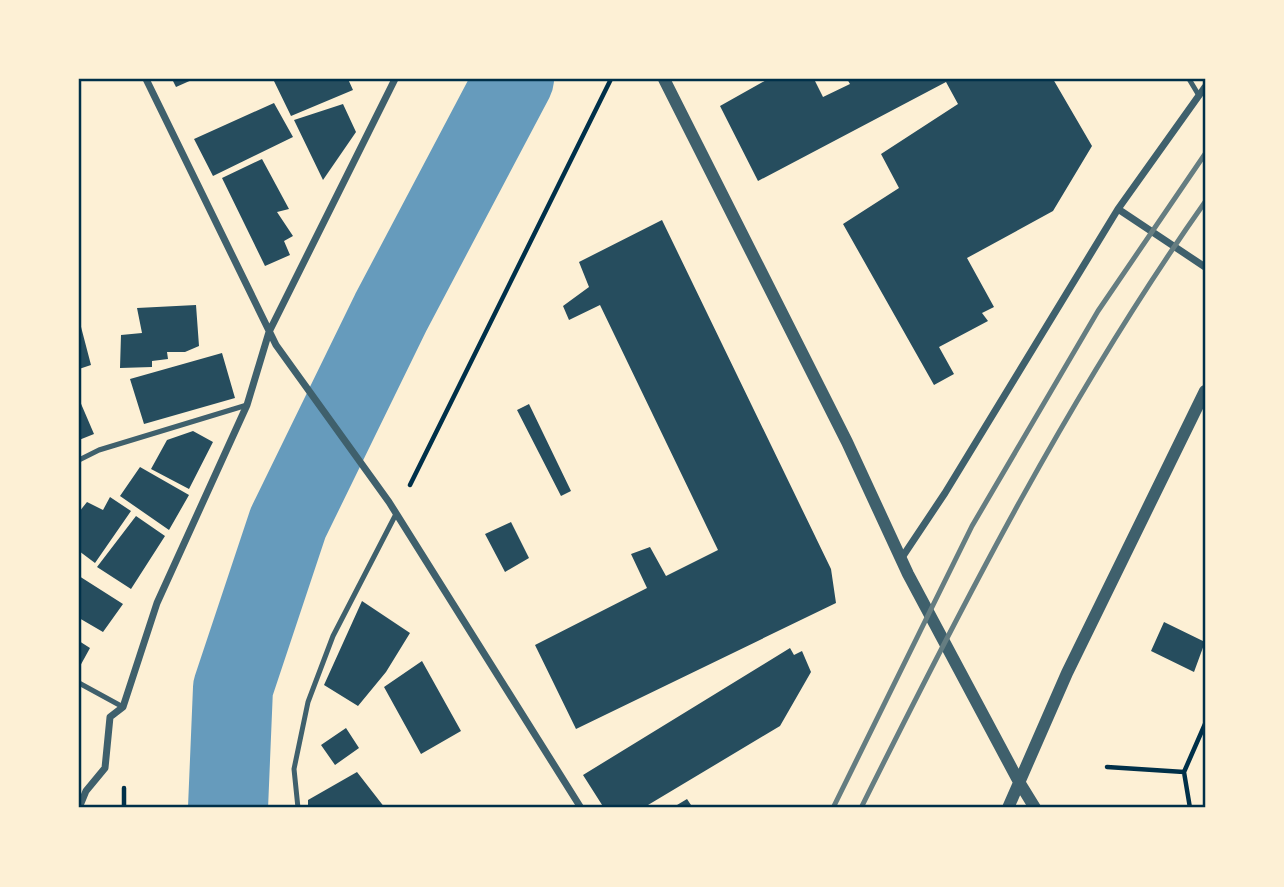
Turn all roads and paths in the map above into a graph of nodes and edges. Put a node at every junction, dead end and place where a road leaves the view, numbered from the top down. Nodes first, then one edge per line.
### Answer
1 (146, 79) edge
2 (395, 79) edge
3 (611, 79) edge
4 (664, 79) edge
5 (1189, 79) edge
6 (1205, 86) edge
7 (1198, 94) junction
8 (1118, 209) junction
9 (1205, 267) edge
10 (269, 332) junction
11 (1205, 391) edge
12 (247, 405) junction
13 (79, 460) edge
14 (396, 514) junction
15 (901, 559) junction
16 (79, 682) edge
17 (123, 707) junction
18 (1205, 724) edge
19 (1107, 767) dead end
20 (1184, 772) junction
21 (1018, 782) junction
22 (79, 808) edge
23 (298, 808) edge
24 (581, 808) edge
25 (1008, 808) edge
26 (1035, 808) edge
27 (1190, 808) edge

1 - 10 street
2 - 10 street
3 - 14 path
4 - 15 street
5 - 7 lane
6 - 7 street
7 - 8 street
8 - 9 street
8 - 15 street
10 - 12 street
10 - 14 street
11 - 21 street
12 - 13 lane
12 - 17 street
14 - 23 lane
14 - 24 street
15 - 21 street
16 - 17 lane
17 - 22 street
18 - 20 path
19 - 20 path
20 - 27 path
21 - 25 street
21 - 26 street

